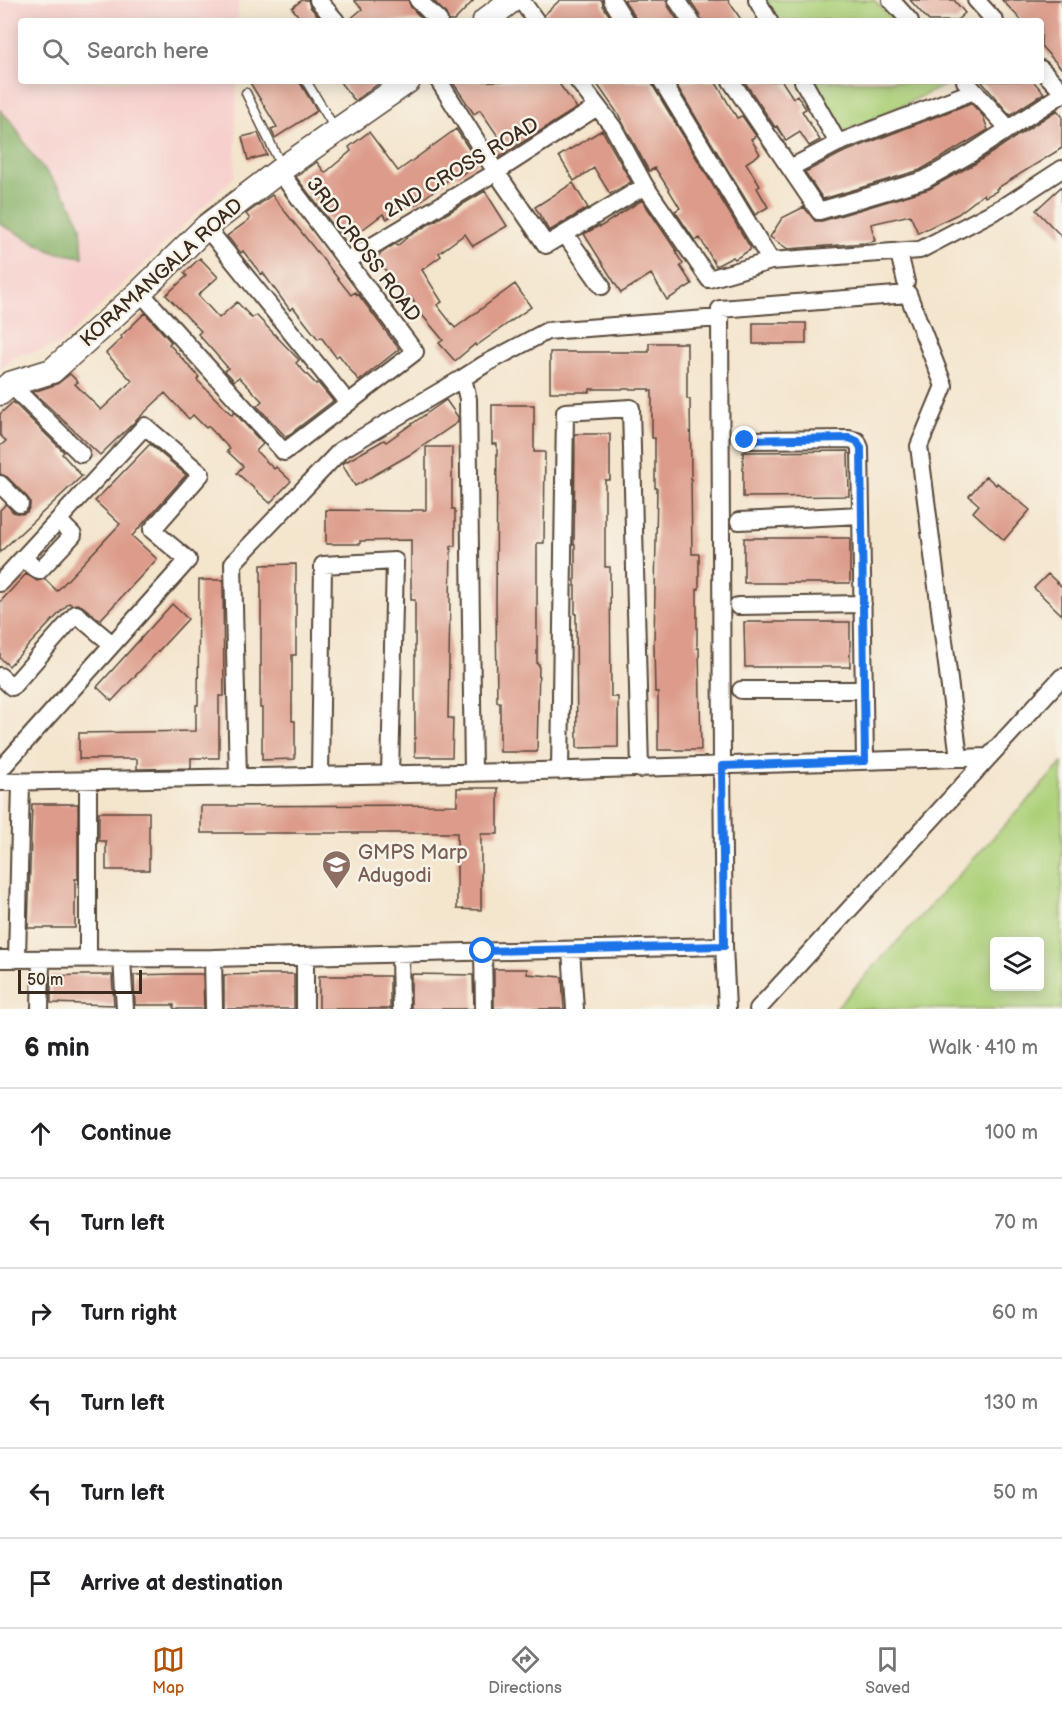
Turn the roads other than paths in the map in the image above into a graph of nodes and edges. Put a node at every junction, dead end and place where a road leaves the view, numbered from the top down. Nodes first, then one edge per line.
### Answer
1 (318, 0) edge
2 (418, 0) edge
3 (512, 0) edge
4 (521, 0) edge
5 (612, 0) edge
6 (676, 0) edge
7 (757, 0) edge
8 (891, 0) edge
9 (976, 0) edge
10 (333, 18) edge
11 (437, 18) edge
12 (489, 18) edge
13 (534, 18) edge
14 (623, 18) edge
15 (689, 18) edge
16 (767, 18) edge
17 (907, 18) edge
18 (992, 18) edge
19 (1044, 72) edge
20 (308, 84) edge
21 (396, 84) edge
22 (441, 84) edge
23 (580, 84) edge
24 (664, 84) edge
25 (733, 84) edge
26 (805, 84) edge
27 (969, 86) edge
28 (246, 93) dead end
29 (1062, 93) edge
30 (597, 108) junction
31 (1009, 129) junction
32 (336, 131) junction
33 (838, 143) junction
34 (790, 168) junction
35 (1062, 169) edge
36 (281, 170) junction
37 (496, 172) junction
38 (645, 186) junction
39 (206, 227) junction
40 (565, 234) junction
41 (899, 253) junction
42 (347, 261) junction
43 (771, 261) junction
44 (906, 282) dead end
45 (602, 286) dead end
46 (140, 292) junction
47 (720, 318) junction
48 (464, 378) junction
49 (5, 388) edge
50 (348, 403) junction
51 (745, 440) dead end
52 (81, 454) dead end
53 (0, 484) edge
54 (20, 504) dead end
55 (861, 515) junction
56 (739, 521) dead end
57 (0, 583) edge
58 (863, 604) junction
59 (738, 606) dead end
60 (112, 644) junction
61 (0, 676) edge
62 (1062, 677) edge
63 (741, 690) dead end
64 (864, 690) junction
65 (989, 757) junction
66 (959, 758) junction
67 (865, 761) junction
68 (722, 766) junction
69 (640, 768) junction
70 (0, 770) edge
71 (560, 771) junction
72 (473, 773) junction
73 (390, 775) junction
74 (321, 776) junction
75 (238, 778) junction
76 (88, 781) junction
77 (0, 782) edge
78 (21, 782) junction
79 (724, 946) junction
80 (570, 950) junction
81 (483, 951) junction
82 (400, 953) junction
83 (304, 956) junction
84 (88, 958) junction
85 (122, 958) junction
86 (213, 958) junction
87 (8, 959) edge
88 (40, 959) junction
89 (40, 1009) edge
90 (125, 1009) edge
91 (214, 1009) edge
92 (305, 1009) edge
93 (401, 1009) edge
94 (484, 1009) edge
95 (575, 1009) edge
96 (727, 1009) edge
97 (758, 1009) edge

1 - 10 street
2 - 11 street
3 - 12 street
4 - 13 street
5 - 14 street
6 - 15 street
7 - 16 street
8 - 17 street
9 - 18 street
19 - 29 street
20 - 32 lane
21 - 32 street, KORAMANGALA ROAD
22 - 37 street
23 - 30 street
24 - 43 street
25 - 34 street
26 - 33 street
27 - 31 street
27 - 33 street
28 - 36 lane
29 - 31 street
30 - 37 street, 2ND CROSS ROAD
30 - 38 street
31 - 34 street
32 - 36 street, KORAMANGALA ROAD
33 - 34 street
35 - 41 street
36 - 39 street, KORAMANGALA ROAD
36 - 42 street, 3RD CROSS ROAD
37 - 40 street
37 - 42 street, 2ND CROSS ROAD
38 - 40 street
38 - 43 street
39 - 46 street, KORAMANGALA ROAD
39 - 50 street
40 - 45 street
41 - 43 street
41 - 44 street
42 - 50 street, 3RD CROSS ROAD
46 - 49 street, KORAMANGALA ROAD
46 - 50 street
47 - 48 street
47 - 66 street
47 - 68 street
48 - 72 street
48 - 75 street
49 - 52 street
51 - 55 street
53 - 54 street
55 - 56 street
55 - 58 street
57 - 60 street
58 - 59 street
58 - 64 street
60 - 61 street
60 - 70 street
62 - 65 street
63 - 64 street
64 - 67 street
65 - 66 street
65 - 97 street
66 - 67 street
67 - 68 street
68 - 69 street
68 - 79 street
69 - 71 street
69 - 71 street
71 - 72 street
72 - 73 street
73 - 74 street
73 - 74 street
74 - 75 street
75 - 76 street
76 - 78 street
76 - 84 street
77 - 78 street
78 - 87 street
79 - 80 street
79 - 96 street
80 - 81 street
80 - 95 street
81 - 82 street
81 - 94 street
82 - 83 street
82 - 93 street
83 - 86 street
83 - 92 street
84 - 85 street
84 - 88 street
85 - 86 street
85 - 90 street
86 - 91 street
87 - 88 street
88 - 89 street

